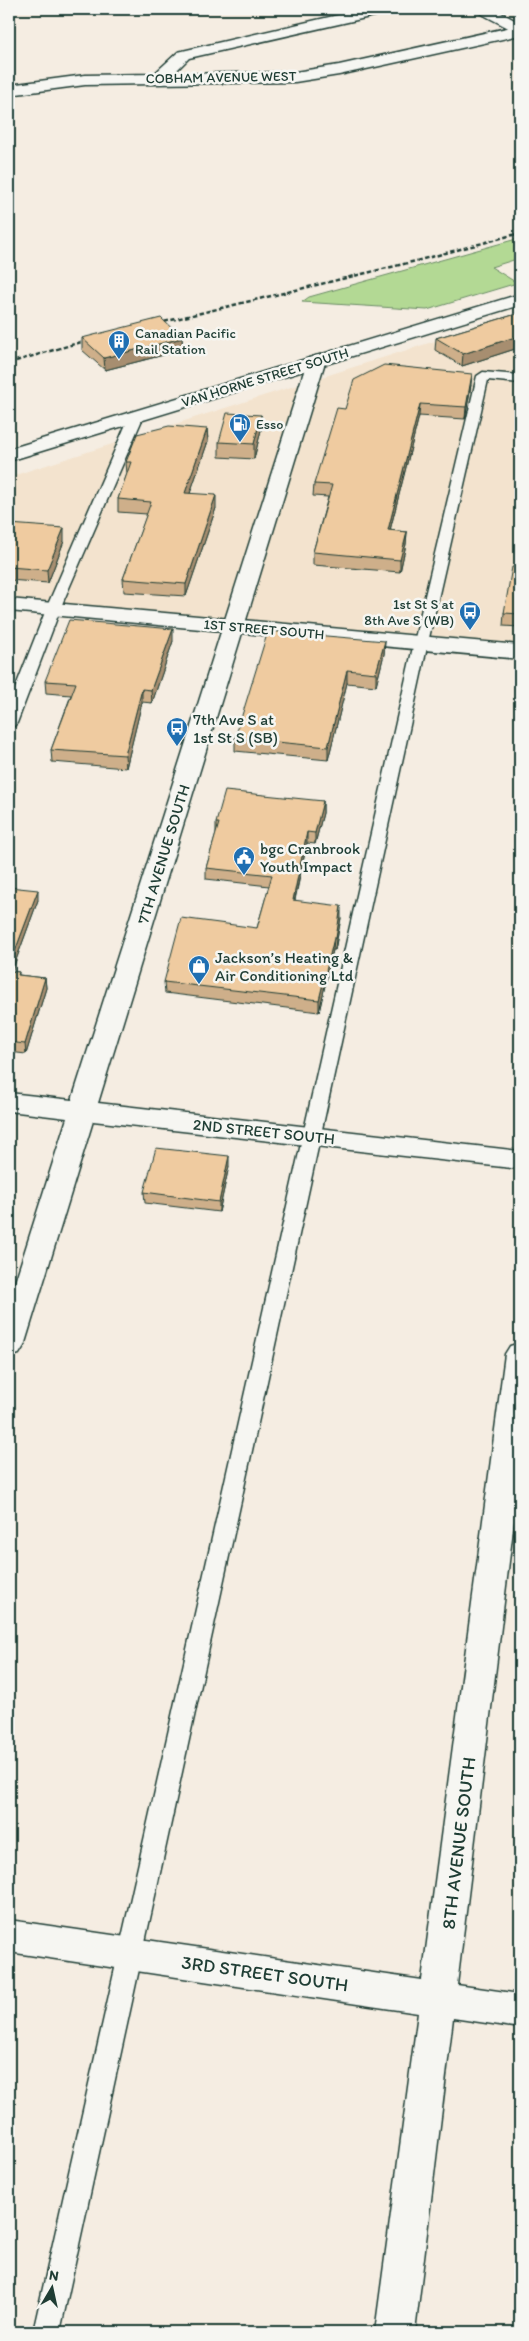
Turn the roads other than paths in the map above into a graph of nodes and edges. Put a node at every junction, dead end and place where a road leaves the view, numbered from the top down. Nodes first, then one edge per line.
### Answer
1 (383, 9) edge
2 (483, 9) edge
3 (520, 30) edge
4 (160, 77) junction
5 (9, 90) edge
6 (520, 299) edge
7 (316, 362) junction
8 (520, 379) edge
9 (136, 416) junction
10 (9, 455) edge
11 (9, 605) edge
12 (53, 609) junction
13 (234, 626) junction
14 (421, 643) junction
15 (520, 652) edge
16 (9, 723) edge
17 (9, 1102) edge
18 (83, 1110) junction
19 (312, 1136) junction
20 (520, 1160) edge
21 (9, 1346) edge
22 (520, 1354) edge
23 (9, 1936) edge
24 (131, 1953) junction
25 (438, 1999) junction
26 (520, 2011) edge
27 (46, 2332) edge
28 (395, 2332) edge

1 - 4 main road
2 - 3 main road
3 - 4 main road, COBHAM AVENUE WEST
4 - 5 main road, COBHAM AVENUE WEST
6 - 7 main road, VAN HORNE STREET SOUTH
7 - 9 main road, VAN HORNE STREET SOUTH
7 - 13 main road, 7TH AVENUE SOUTH
8 - 14 lane
9 - 10 main road, VAN HORNE STREET SOUTH
9 - 12 lane
11 - 12 main road, 1ST STREET SOUTH
12 - 13 main road, 1ST STREET SOUTH
12 - 16 lane
13 - 14 main road, 1ST STREET SOUTH
13 - 18 main road, 7TH AVENUE SOUTH
14 - 15 main road, 1ST STREET SOUTH
14 - 19 lane
17 - 18 main road, 2ND STREET SOUTH
18 - 19 main road, 2ND STREET SOUTH
18 - 21 main road, 7TH AVENUE SOUTH
19 - 20 main road, 2ND STREET SOUTH
19 - 24 lane
22 - 25 main road, 8TH AVENUE SOUTH
23 - 24 main road, 3RD STREET SOUTH
24 - 25 main road, 3RD STREET SOUTH
24 - 27 lane
25 - 26 main road, 3RD STREET SOUTH
25 - 28 main road, 8TH AVENUE SOUTH

